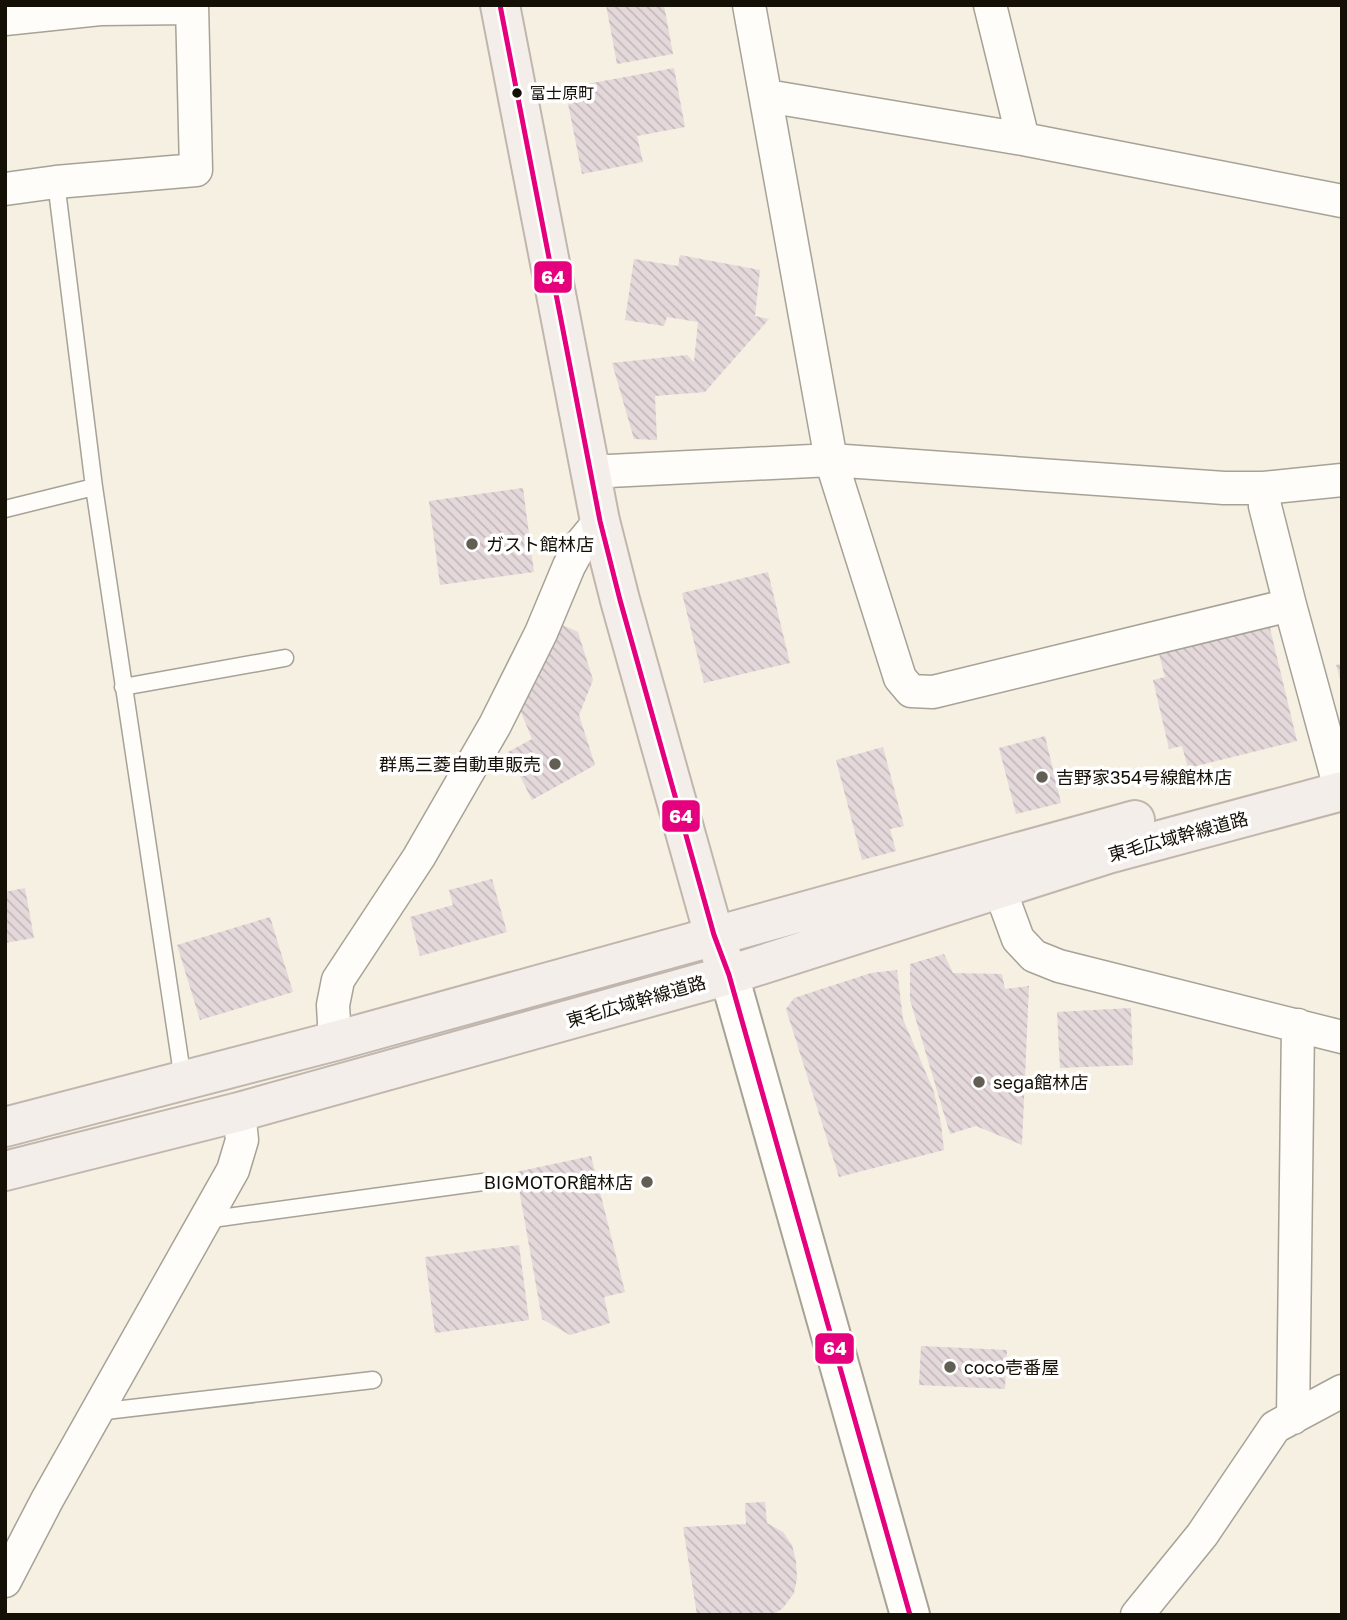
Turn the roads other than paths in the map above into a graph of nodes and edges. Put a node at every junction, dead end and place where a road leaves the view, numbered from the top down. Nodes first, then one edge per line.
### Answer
1 (500, 5) edge
2 (749, 5) edge
3 (990, 5) edge
4 (192, 7) edge
5 (5, 19) edge
6 (767, 96) junction
7 (1023, 139) junction
8 (56, 182) junction
9 (5, 189) edge
10 (1342, 201) edge
11 (831, 460) junction
12 (589, 472) junction
13 (1342, 480) edge
14 (94, 486) junction
15 (1264, 488) junction
16 (5, 509) edge
17 (600, 521) junction
18 (1290, 605) junction
19 (285, 658) dead end
20 (123, 687) junction
21 (1339, 779) edge
22 (1000, 890) junction
23 (714, 935) junction
24 (729, 975) junction
25 (1298, 1026) junction
26 (1342, 1037) edge
27 (335, 1041) junction
28 (183, 1080) junction
29 (239, 1112) junction
30 (5, 1127) edge
31 (5, 1171) edge
32 (483, 1182) dead end
33 (205, 1220) junction
34 (373, 1380) dead end
35 (1342, 1391) edge
36 (97, 1412) junction
37 (1293, 1418) junction
38 (5, 1581) edge
39 (909, 1615) edge
40 (1137, 1615) edge

1 - 12 highway
2 - 6 street
3 - 7 street
4 - 5 street
4 - 8 street
6 - 7 street
6 - 11 street
7 - 10 street
8 - 9 street
8 - 14 lane
11 - 12 street
11 - 15 street
11 - 18 street
12 - 17 highway
13 - 15 street
14 - 16 lane
14 - 20 lane
15 - 18 street
17 - 23 highway
17 - 27 street
18 - 21 street
19 - 20 lane
20 - 28 lane
21 - 22 highway, 東毛広域幹線道路
21 - 23 highway, 東毛広域幹線道路
22 - 24 highway, 東毛広域幹線道路
22 - 25 street
23 - 24 highway
23 - 27 highway, 東毛広域幹線道路
24 - 29 highway, 東毛広域幹線道路
24 - 39 street
25 - 26 street
25 - 37 street
27 - 28 highway, 東毛広域幹線道路
28 - 30 highway, 東毛広域幹線道路
29 - 31 highway, 東毛広域幹線道路
29 - 33 street
32 - 33 lane
33 - 36 street
34 - 36 lane
35 - 37 street
36 - 38 street
37 - 40 street

